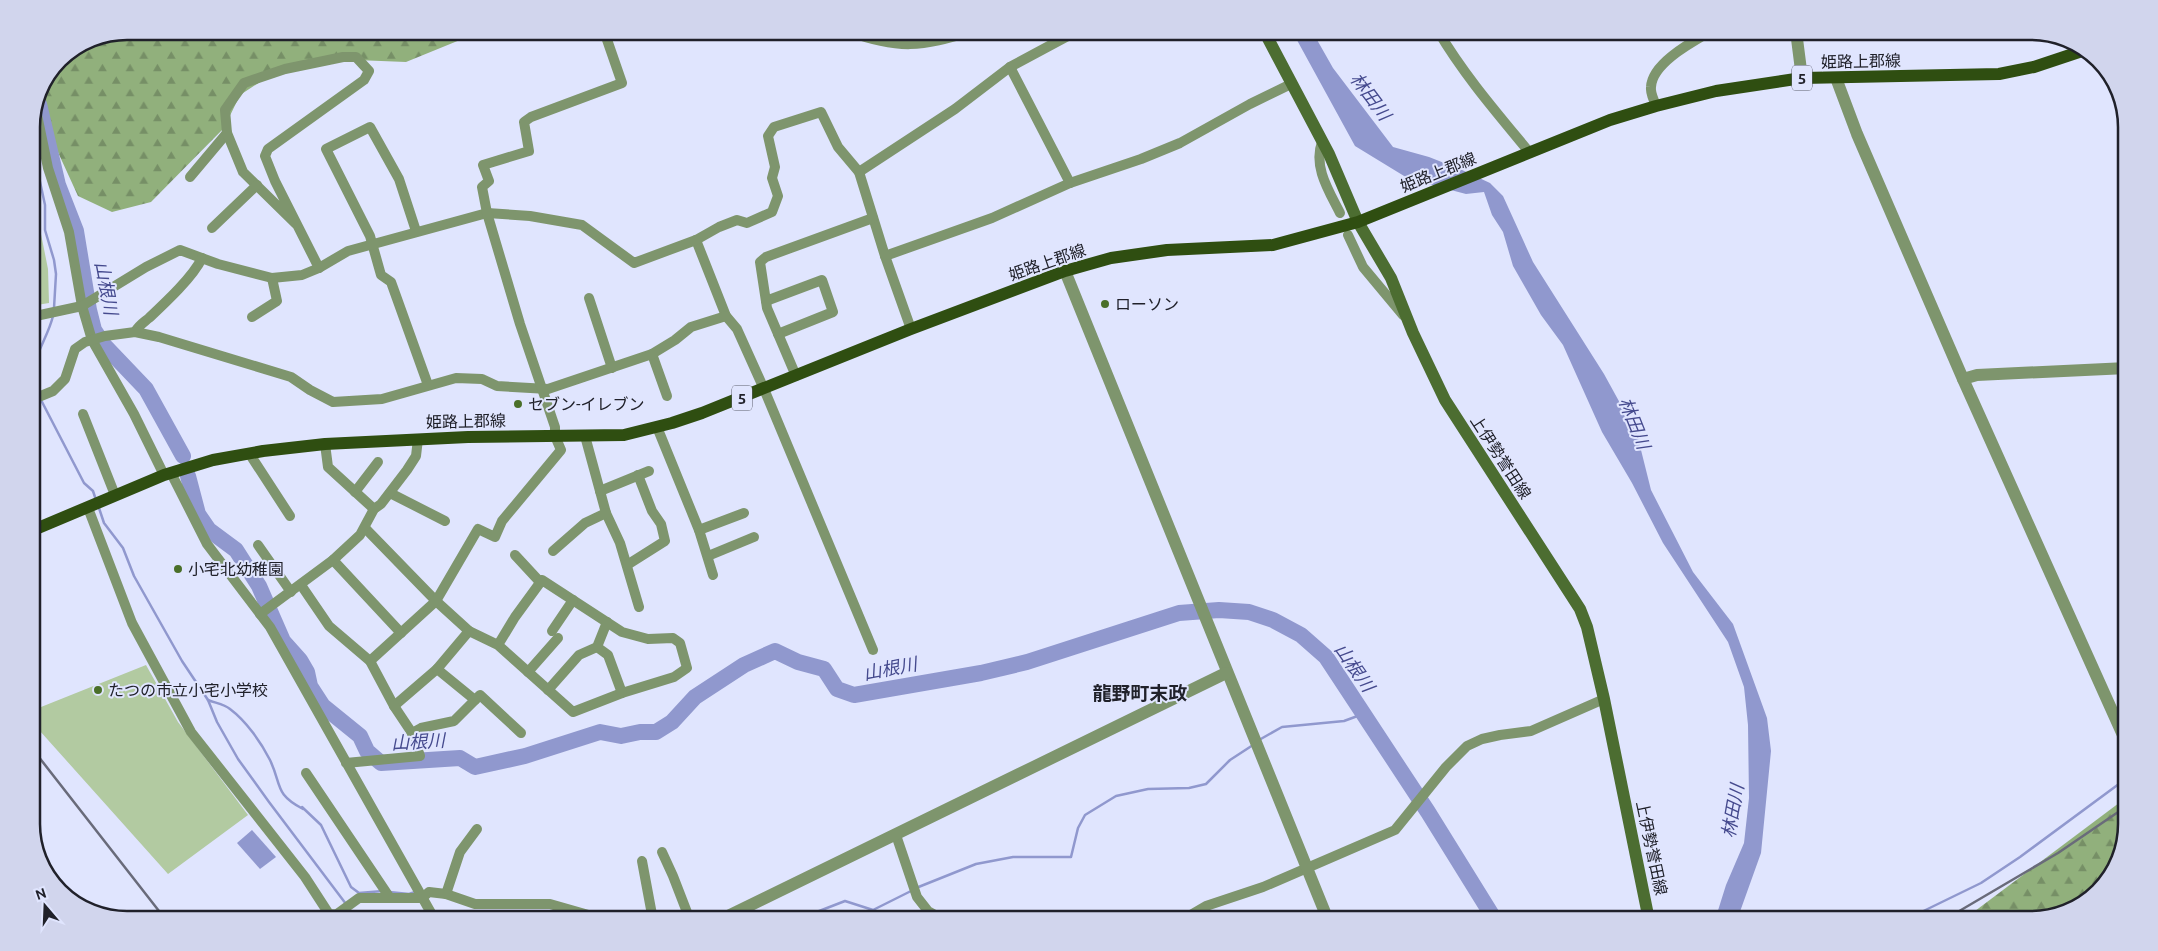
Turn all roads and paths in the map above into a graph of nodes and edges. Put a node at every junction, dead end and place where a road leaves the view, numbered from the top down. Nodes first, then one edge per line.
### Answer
1 (607, 40) edge
2 (876, 40) edge
3 (941, 40) edge
4 (1060, 40) edge
5 (1269, 40) edge
6 (1443, 40) edge
7 (1695, 40) edge
8 (1797, 40) edge
9 (2075, 53) edge
10 (1010, 67) junction
11 (1802, 78) junction
12 (1836, 78) junction
13 (1291, 84) junction
14 (1656, 106) junction
15 (40, 129) edge
16 (227, 133) junction
17 (1322, 142) junction
18 (1530, 153) junction
19 (859, 172) junction
20 (190, 177) dead end
21 (1070, 184) junction
22 (257, 185) junction
23 (487, 213) junction
24 (1340, 213) dead end
25 (873, 218) junction
26 (1358, 222) junction
27 (296, 224) junction
28 (212, 228) dead end
29 (416, 231) junction
30 (1348, 236) dead end
31 (696, 240) junction
32 (373, 243) junction
33 (885, 256) junction
34 (202, 258) junction
35 (319, 268) junction
36 (1065, 271) junction
37 (272, 278) junction
38 (589, 298) dead end
39 (766, 300) junction
40 (82, 306) junction
41 (40, 315) edge
42 (726, 316) junction
43 (252, 317) dead end
44 (1409, 322) junction
45 (911, 328) junction
46 (135, 332) junction
47 (778, 334) junction
48 (98, 338) junction
49 (652, 354) junction
50 (612, 368) junction
51 (2118, 368) edge
52 (796, 376) junction
53 (1963, 379) junction
54 (428, 385) junction
55 (540, 389) junction
56 (764, 389) junction
57 (40, 396) edge
58 (667, 396) dead end
59 (83, 414) dead end
60 (657, 427) junction
61 (555, 436) junction
62 (585, 436) junction
63 (418, 439) junction
64 (325, 444) junction
65 (249, 453) junction
66 (378, 462) dead end
67 (649, 471) dead end
68 (168, 474) junction
69 (638, 476) junction
70 (600, 491) junction
71 (355, 492) junction
72 (390, 493) junction
73 (112, 496) junction
74 (91, 507) junction
75 (374, 509) junction
76 (606, 513) junction
77 (744, 513) dead end
78 (290, 516) dead end
79 (445, 521) dead end
80 (40, 528) edge
81 (365, 528) junction
82 (699, 530) junction
83 (754, 537) dead end
84 (258, 545) dead end
85 (553, 552) dead end
86 (515, 555) dead end
87 (708, 556) junction
88 (334, 560) junction
89 (627, 565) junction
90 (713, 575) dead end
91 (540, 582) junction
92 (301, 585) junction
93 (291, 592) junction
94 (573, 600) junction
95 (436, 601) junction
96 (639, 607) dead end
97 (260, 614) junction
98 (607, 622) junction
99 (468, 631) junction
100 (401, 633) junction
101 (498, 645) junction
102 (597, 647) junction
103 (873, 650) dead end
104 (370, 661) junction
105 (436, 669) junction
106 (528, 672) junction
107 (1226, 673) junction
108 (548, 690) junction
109 (622, 693) junction
110 (475, 700) junction
111 (1604, 700) junction
112 (394, 706) junction
113 (2118, 724) edge
114 (412, 733) junction
115 (521, 733) dead end
116 (346, 763) junction
117 (306, 773) dead end
118 (477, 829) dead end
119 (896, 835) junction
120 (662, 852) dead end
121 (642, 860) dead end
122 (1306, 868) junction
123 (446, 894) junction
124 (390, 898) junction
125 (422, 898) junction
126 (558, 907) junction
127 (328, 911) edge
128 (347, 911) edge
129 (430, 911) edge
130 (558, 911) edge
131 (572, 911) edge
132 (651, 911) edge
133 (687, 911) edge
134 (739, 911) edge
135 (928, 911) edge
136 (1197, 911) edge
137 (1324, 911) edge
138 (1648, 911) edge

1 - 23 street
2 - 3 street
4 - 10 street
5 - 13 main road, 上伊勢誉田線
6 - 18 street
7 - 14 street
8 - 11 street
9 - 12 main road, 姫路上郡線 / 5
10 - 19 street
10 - 21 street
11 - 12 main road, 姫路上郡線 / 5
11 - 14 main road, 姫路上郡線 / 5
12 - 53 street
13 - 17 main road, 上伊勢誉田線
13 - 21 street
14 - 18 main road, 姫路上郡線 / 5
15 - 40 street
16 - 20 street
16 - 22 street
16 - 27 street
17 - 24 street
17 - 26 main road, 上伊勢誉田線
18 - 26 main road, 姫路上郡線 / 5
19 - 25 street
19 - 31 street
21 - 33 street
22 - 27 street
22 - 28 street
23 - 29 street
23 - 31 street
23 - 55 street
25 - 33 street
25 - 39 street
26 - 36 main road, 姫路上郡線 / 5
26 - 44 main road, 上伊勢誉田線
27 - 35 street
29 - 32 street
29 - 32 street
30 - 44 street
31 - 42 street
32 - 35 street
32 - 54 street
33 - 45 street
34 - 37 street
34 - 40 street
34 - 46 street
35 - 37 street
36 - 45 main road, 姫路上郡線 / 5
36 - 107 street
37 - 43 street
38 - 50 street
39 - 47 street
39 - 47 street
40 - 41 street
40 - 48 street
42 - 49 street
42 - 56 street
44 - 111 main road, 上伊勢誉田線
45 - 52 main road, 姫路上郡線 / 5
46 - 48 street
46 - 54 street
47 - 52 street
48 - 57 street
48 - 68 street
49 - 50 street
49 - 58 street
50 - 55 street
51 - 53 street
52 - 56 main road, 姫路上郡線 / 5
53 - 113 street
54 - 55 street
55 - 61 street
56 - 60 main road, 姫路上郡線 / 5
56 - 103 street
59 - 73 street
60 - 62 main road, 姫路上郡線 / 5
60 - 82 street
61 - 62 main road, 姫路上郡線 / 5
61 - 63 main road, 姫路上郡線 / 5
61 - 95 street
62 - 70 street
63 - 64 main road, 姫路上郡線 / 5
63 - 72 street
64 - 65 main road, 姫路上郡線 / 5
64 - 71 street
65 - 68 main road, 姫路上郡線 / 5
65 - 78 street
66 - 71 street
67 - 69 street
68 - 73 main road, 姫路上郡線 / 5
68 - 97 street
69 - 70 street
69 - 89 street
70 - 76 street
71 - 75 street
72 - 75 street
72 - 79 street
73 - 74 main road, 姫路上郡線 / 5
74 - 80 main road, 姫路上郡線 / 5
74 - 127 street
75 - 81 street
76 - 85 street
76 - 89 street
77 - 82 street
81 - 88 street
81 - 95 street
82 - 87 street
83 - 87 street
84 - 93 street
86 - 91 street
87 - 90 street
88 - 92 street
88 - 100 street
89 - 96 street
91 - 94 street
91 - 101 street
92 - 93 street
92 - 104 street
93 - 97 street
94 - 98 street
94 - 106 street
95 - 99 street
95 - 100 street
97 - 116 street
98 - 102 street
98 - 109 street
99 - 101 street
99 - 105 street
100 - 104 street
101 - 106 street
102 - 108 street
102 - 109 street
104 - 112 street
105 - 110 street
105 - 112 street
106 - 108 street
107 - 119 street
107 - 122 street
108 - 109 street
110 - 114 street
110 - 115 street
111 - 122 street
111 - 138 main road, 上伊勢誉田線
112 - 114 street
114 - 116 street
116 - 125 street
117 - 124 street
118 - 123 street
119 - 134 street
119 - 135 street
120 - 133 street
121 - 132 street
122 - 136 street
122 - 137 street
123 - 125 street
123 - 126 street
124 - 125 street
124 - 128 street
125 - 129 street
126 - 130 street
126 - 131 street

